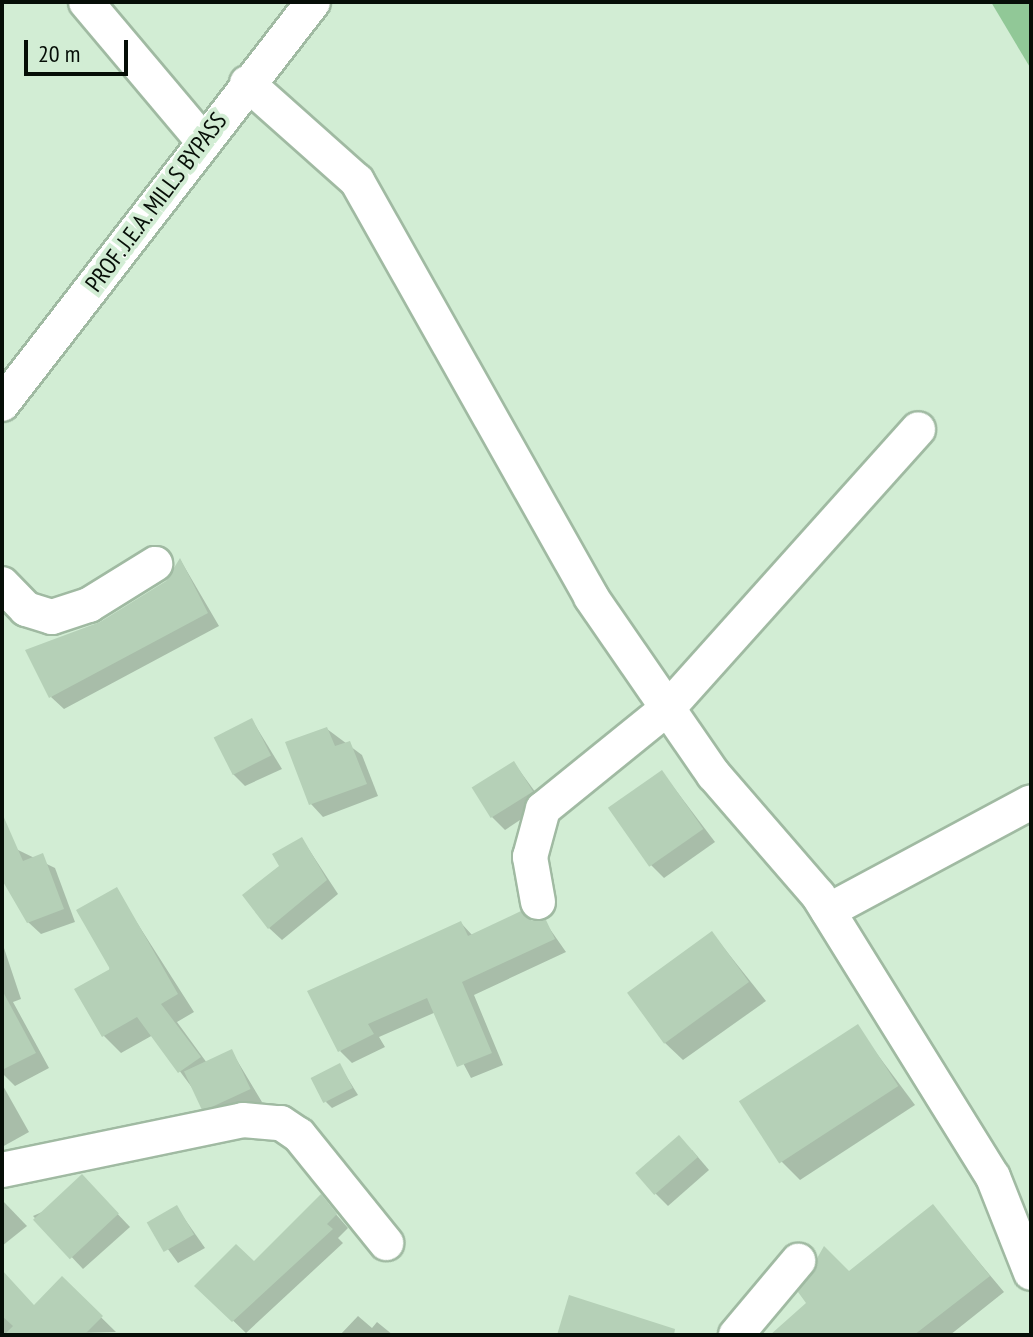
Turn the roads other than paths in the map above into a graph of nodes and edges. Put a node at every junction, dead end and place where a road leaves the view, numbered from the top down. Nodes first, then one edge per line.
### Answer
1 (86, 2) edge
2 (313, 2) edge
3 (247, 83) junction
4 (203, 141) junction
5 (2, 404) edge
6 (918, 429) dead end
7 (155, 564) dead end
8 (2, 584) edge
9 (669, 707) junction
10 (1031, 802) edge
11 (538, 902) dead end
12 (828, 911) junction
13 (2, 1170) edge
14 (386, 1243) dead end
15 (798, 1261) dead end
16 (1031, 1273) edge
17 (736, 1335) edge

1 - 4 street
2 - 3 street, PROF. J.E.A. MILLS BYPASS
3 - 4 street, PROF. J.E.A. MILLS BYPASS
3 - 9 street
4 - 5 street, PROF. J.E.A. MILLS BYPASS
6 - 9 street
7 - 8 street
9 - 11 street
9 - 12 street
10 - 12 street
12 - 16 street
13 - 14 street
15 - 17 street

